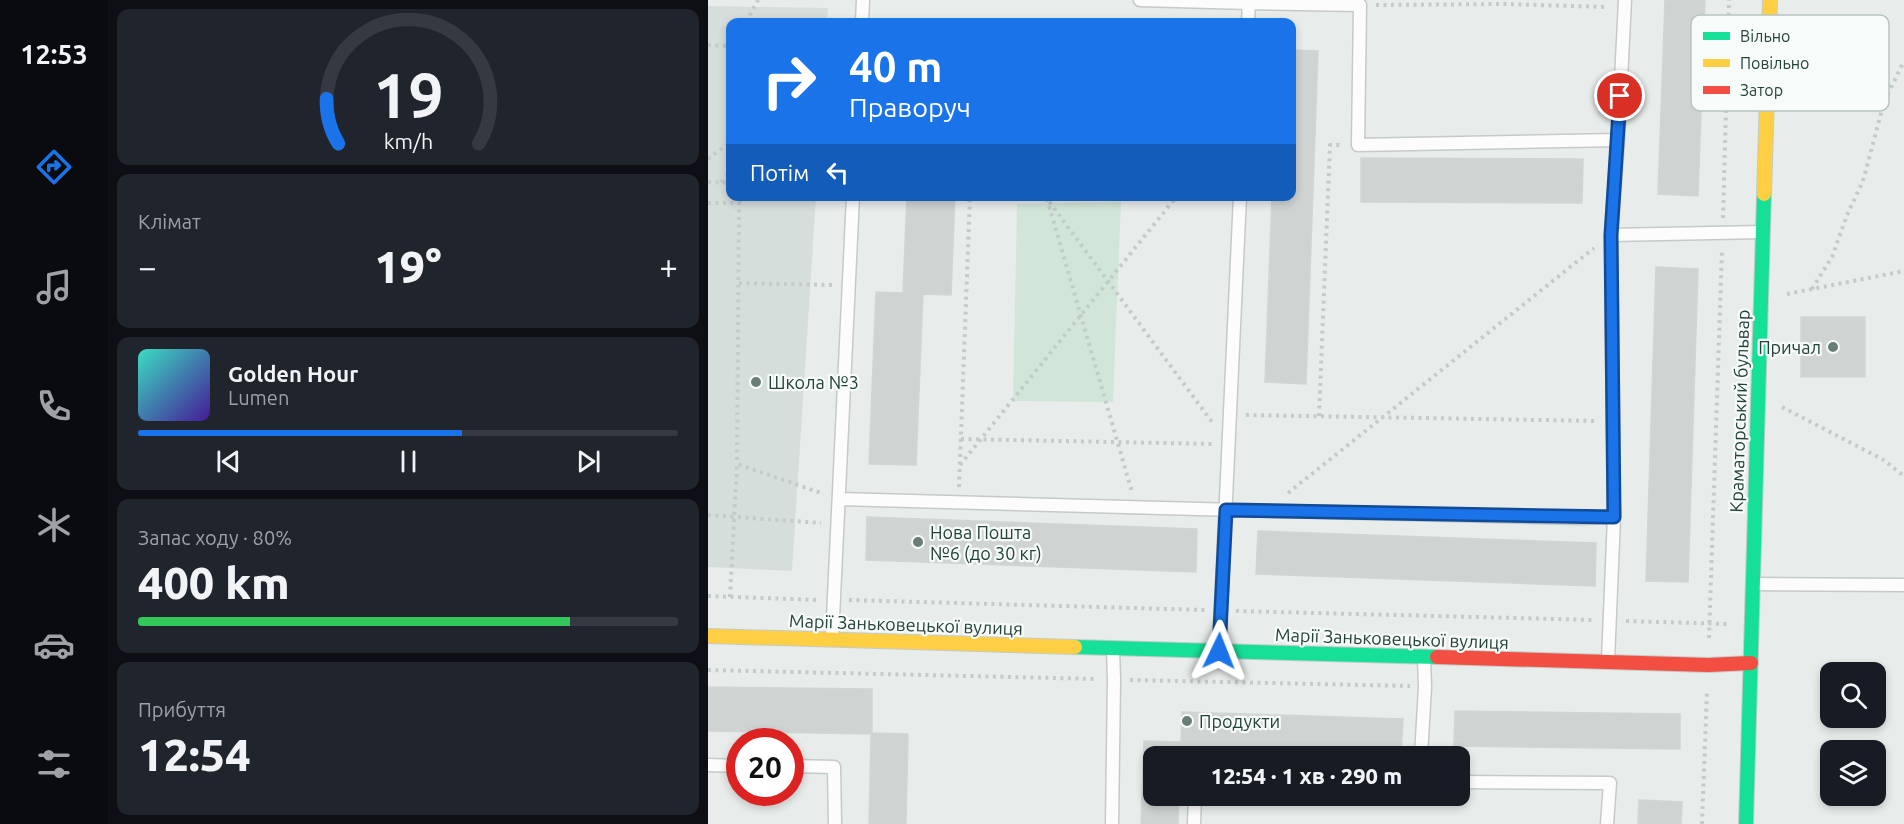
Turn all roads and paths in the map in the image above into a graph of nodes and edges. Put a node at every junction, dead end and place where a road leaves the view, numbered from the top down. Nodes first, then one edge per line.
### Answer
1 (758, 0) edge
2 (863, 0) edge
3 (1140, 0) edge
4 (1729, 0) edge
5 (1770, 0) edge
6 (1221, 1) edge
7 (1504, 2) edge
8 (1249, 3) junction
9 (1624, 4) edge
10 (1360, 5) junction
11 (1729, 15) edge
12 (1770, 15) edge
13 (748, 18) edge
14 (862, 18) edge
15 (1248, 18) edge
16 (708, 45) edge
17 (726, 46) edge
18 (1904, 61) edge
19 (1889, 92) edge
20 (1726, 111) edge
21 (1767, 111) edge
22 (1882, 111) edge
23 (1618, 140) junction
24 (726, 145) edge
25 (1358, 145) junction
26 (708, 159) edge
27 (726, 176) edge
28 (708, 182) edge
29 (721, 182) junction
30 (726, 183) edge
31 (853, 201) edge
32 (970, 201) edge
33 (1047, 201) edge
34 (1048, 201) edge
35 (1173, 201) edge
36 (1240, 201) edge
37 (708, 202) edge
38 (739, 203) joint
39 (1722, 232) junction
40 (1763, 232) junction
41 (1611, 235) junction
42 (1904, 271) edge
43 (1108, 282) junction
44 (739, 283) junction
45 (849, 285) junction
46 (1812, 289) junction
47 (1760, 299) junction
48 (1081, 316) junction
49 (1757, 394) junction
50 (1230, 415) junction
51 (1319, 416) junction
52 (1383, 417) junction
53 (1612, 420) junction
54 (961, 439) junction
55 (980, 440) junction
56 (1118, 442) junction
57 (1229, 445) junction
58 (737, 464) junction
59 (960, 465) junction
60 (1904, 476) edge
61 (839, 499) junction
62 (958, 502) junction
63 (1137, 507) junction
64 (1226, 510) junction
65 (1266, 511) junction
66 (708, 515) edge
67 (734, 516) junction
68 (1614, 517) junction
69 (838, 525) junction
70 (1752, 584) junction
71 (1904, 585) edge
72 (708, 596) edge
73 (730, 597) junction
74 (834, 600) junction
75 (1221, 610) junction
76 (1610, 621) junction
77 (1709, 623) junction
78 (1751, 624) junction
79 (708, 636) edge
80 (832, 640) junction
81 (1113, 648) junction
82 (1219, 651) junction
83 (1424, 657) junction
84 (1608, 662) junction
85 (1752, 663) junction
86 (1708, 665) junction
87 (708, 670) edge
88 (1114, 680) junction
89 (1425, 687) junction
90 (1695, 693) dead end
91 (1707, 694) junction
92 (1718, 694) dead end
93 (1422, 746) edge
94 (708, 765) edge
95 (726, 766) edge
96 (804, 766) edge
97 (1470, 782) edge
98 (1195, 806) edge
99 (835, 824) edge
100 (1112, 824) edge
101 (1194, 824) edge
102 (1607, 824) edge
103 (1702, 824) edge
104 (1746, 824) edge

1 - 13 path
2 - 14 lane
3 - 6 lane
4 - 11 path
5 - 12 street, Краматорський бульвар
6 - 8 lane
7 - 9 path
7 - 10 path
8 - 10 lane
8 - 15 lane
9 - 23 lane
10 - 25 lane
16 - 17 path
18 - 19 path
20 - 39 path
21 - 40 street, Краматорський бульвар
22 - 46 path
23 - 25 lane
23 - 41 lane
24 - 26 path
25 - 51 path
27 - 29 path
28 - 29 path
29 - 30 path
31 - 45 lane
32 - 54 path
33 - 48 path
34 - 43 path
35 - 43 path
36 - 50 lane
37 - 38 path
38 - 44 path
39 - 40 lane
39 - 41 lane
39 - 77 path
40 - 47 street, Краматорський бульвар
41 - 52 path
41 - 53 lane
42 - 46 path
43 - 48 path
43 - 57 path
44 - 45 path
44 - 58 path
45 - 61 lane
46 - 47 path
47 - 49 street, Краматорський бульвар
48 - 55 path
48 - 56 path
49 - 60 path
49 - 70 street, Краматорський бульвар
50 - 51 path
50 - 57 lane
51 - 52 path
52 - 53 path
52 - 65 path
53 - 68 lane
54 - 55 path
54 - 59 path
55 - 56 path
55 - 59 path
56 - 57 path
56 - 63 path
57 - 64 lane
58 - 61 path
58 - 67 path
59 - 62 path
61 - 62 lane
61 - 69 lane
62 - 63 lane
63 - 64 lane
64 - 65 lane
64 - 75 lane
65 - 68 lane
66 - 67 path
67 - 69 path
67 - 73 path
68 - 76 lane
69 - 74 lane
70 - 71 lane
70 - 78 street, Краматорський бульвар
72 - 73 path
73 - 74 path
74 - 75 path
74 - 80 lane
75 - 76 path
75 - 82 lane
76 - 77 path
76 - 84 lane
77 - 78 path
77 - 86 path
78 - 85 street, Краматорський бульвар
79 - 80 street, Марії Заньковецької вулиця
80 - 81 street, Марії Заньковецької вулиця
81 - 82 street, Марії Заньковецької вулиця
81 - 88 lane
82 - 83 street, Марії Заньковецької вулиця
83 - 84 street, Марії Заньковецької вулиця
83 - 89 lane
84 - 86 street, Марії Заньковецької вулиця
85 - 86 street, Марії Заньковецької вулиця
85 - 104 street, Краматорський бульвар
86 - 91 path
87 - 88 path
88 - 89 path
88 - 100 lane
89 - 93 lane
90 - 91 path
91 - 92 path
91 - 103 path
94 - 95 lane
96 - 99 lane
97 - 102 lane
98 - 101 lane

